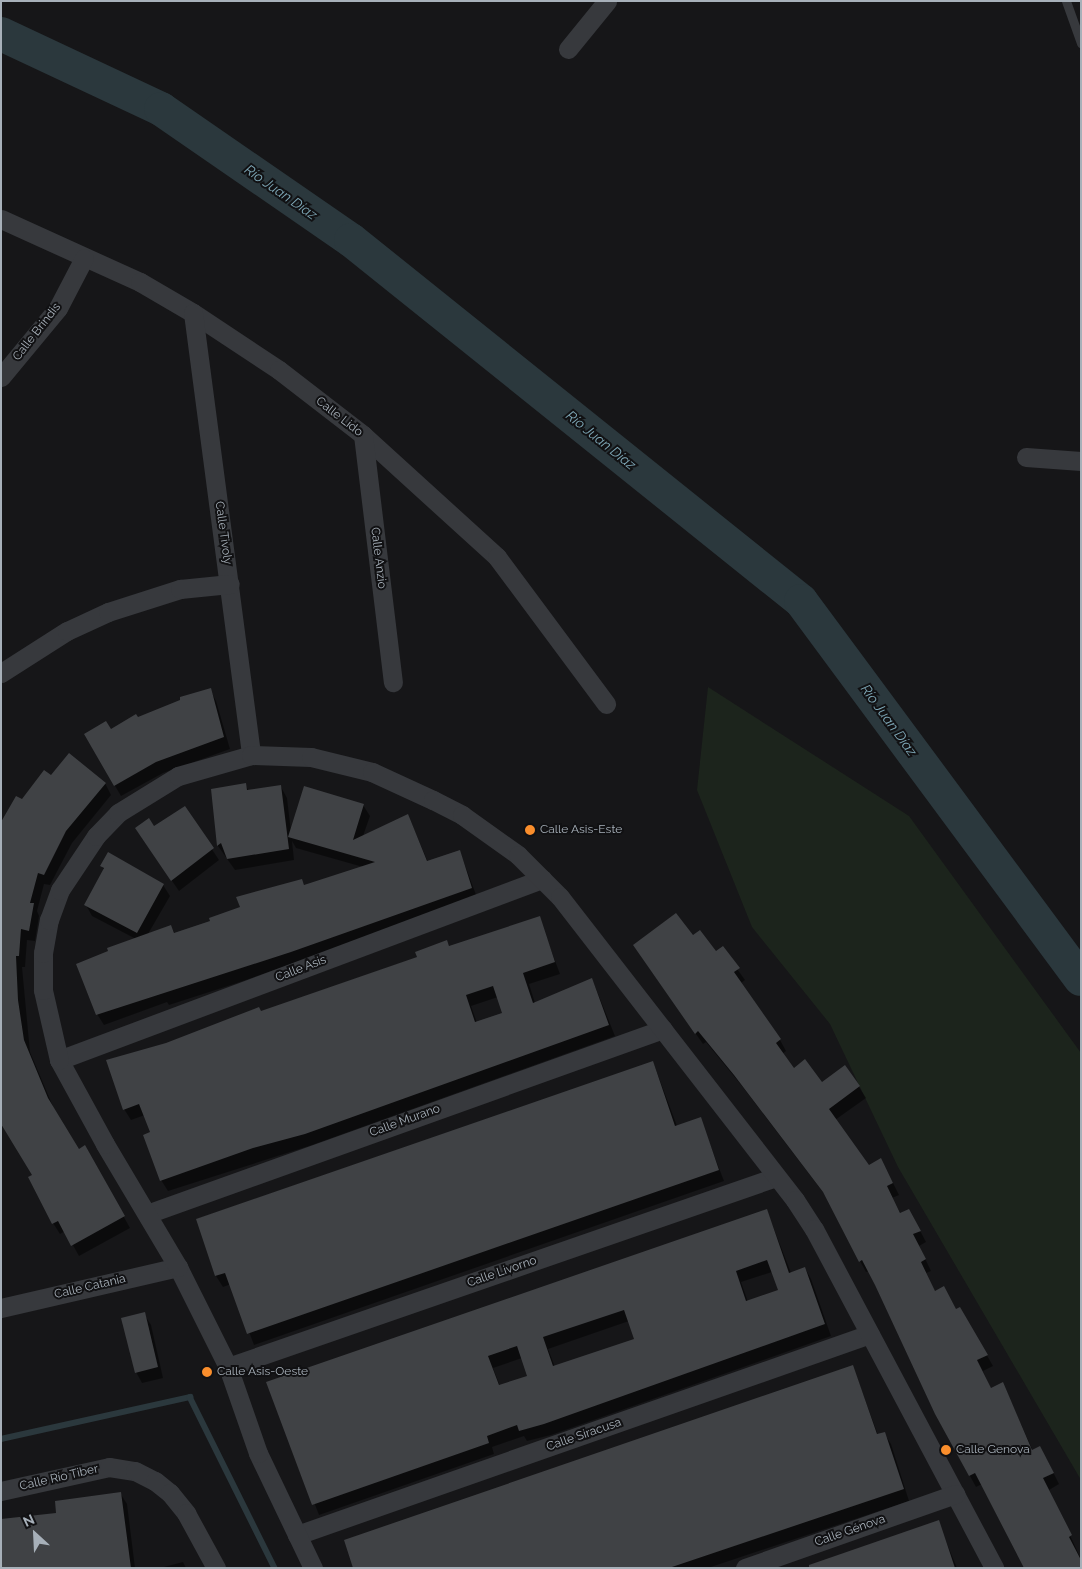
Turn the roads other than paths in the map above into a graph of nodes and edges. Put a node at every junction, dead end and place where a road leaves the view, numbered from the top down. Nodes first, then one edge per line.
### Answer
1 (607, 1) edge
2 (1066, 1) edge
3 (1081, 43) edge
4 (568, 49) dead end
5 (1, 219) edge
6 (84, 258) junction
7 (193, 313) junction
8 (1, 377) edge
9 (363, 435) junction
10 (1026, 457) dead end
11 (1081, 461) edge
12 (230, 584) junction
13 (1, 674) edge
14 (393, 682) dead end
15 (606, 704) dead end
16 (251, 755) junction
17 (542, 879) junction
18 (662, 1029) junction
19 (60, 1060) junction
20 (776, 1177) junction
21 (147, 1214) junction
22 (178, 1267) junction
23 (1, 1308) edge
24 (870, 1334) junction
25 (228, 1368) junction
26 (1, 1491) edge
27 (955, 1494) junction
28 (297, 1535) junction
29 (216, 1568) edge
30 (313, 1568) edge
31 (745, 1568) edge
32 (994, 1568) edge

1 - 4 street
2 - 3 lane
5 - 6 street, Calle Lido
6 - 7 street, Calle Lido
6 - 8 street, Calle Brindis
7 - 9 street, Calle Lido
7 - 12 street, Calle Tivoly
9 - 14 street, Calle Anzio
9 - 15 street, Calle Lido
10 - 11 street
12 - 13 street
12 - 16 street, Calle Tivoly
16 - 17 street
16 - 19 street
17 - 18 street
17 - 19 street, Calle Asis
18 - 20 street
18 - 21 street, Calle Murano
19 - 21 street
20 - 24 street
20 - 25 street, Calle Livorno
21 - 22 street
22 - 23 street, Calle Catania
22 - 25 street
24 - 27 street
24 - 28 street, Calle Siracusa
25 - 28 street
26 - 29 street, Calle Río Tiber
27 - 31 street, Calle Génova
27 - 32 street
28 - 30 street

